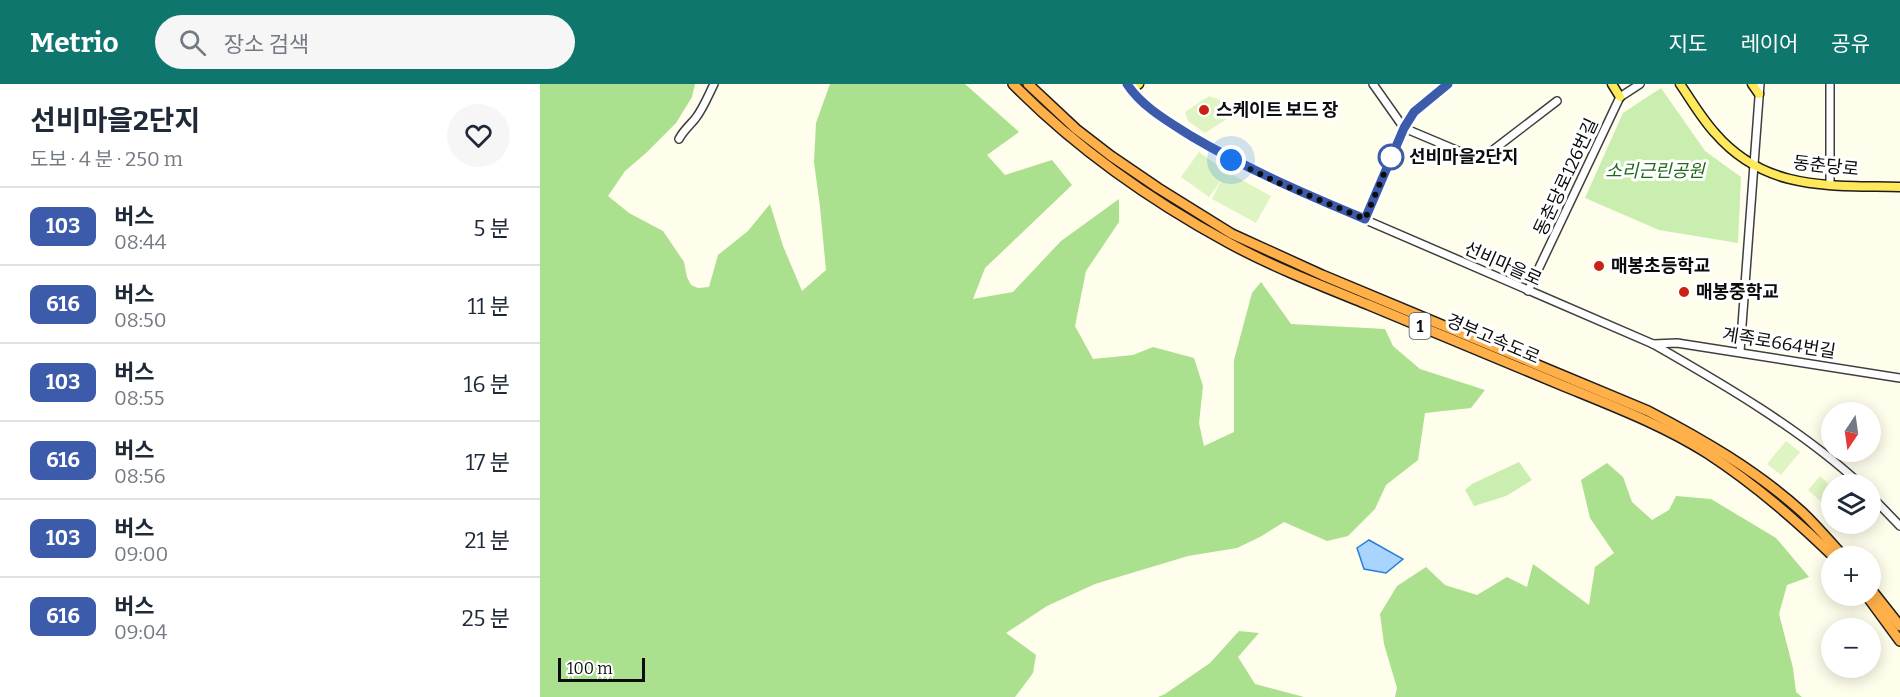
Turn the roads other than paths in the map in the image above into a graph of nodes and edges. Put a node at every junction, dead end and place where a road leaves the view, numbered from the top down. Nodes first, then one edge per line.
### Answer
1 (714, 84) edge
2 (1013, 84) edge
3 (1028, 84) edge
4 (1139, 84) edge
5 (1373, 84) edge
6 (1448, 84) edge
7 (1612, 84) edge
8 (1640, 84) edge
9 (1680, 84) edge
10 (1752, 84) edge
11 (1760, 84) edge
12 (1830, 84) edge
13 (1129, 87) edge
14 (1759, 94) junction
15 (1620, 97) junction
16 (1557, 101) dead end
17 (1404, 128) junction
18 (679, 139) dead end
19 (1755, 166) junction
20 (1830, 185) junction
21 (1900, 187) edge
22 (1365, 219) junction
23 (1528, 291) junction
24 (1653, 344) junction
25 (1740, 352) junction
26 (1900, 378) edge
27 (1848, 474) edge
28 (1881, 506) edge
29 (1900, 526) edge
30 (1823, 546) edge
31 (1834, 546) edge
32 (1881, 602) edge
33 (1874, 606) edge
34 (1900, 626) edge
35 (1900, 641) edge

1 - 18 street
2 - 30 highway, 경부고속도로 / 1
3 - 31 highway, 경부고속도로 / 1
4 - 13 main road
5 - 17 street
6 - 17 main road
7 - 15 main road
8 - 15 street
9 - 19 main road, 동춘당로
10 - 14 main road
11 - 14 street
12 - 20 street
13 - 22 street, 선비마을로
14 - 19 street
15 - 23 street, 동춘당로126번길
16 - 17 street
17 - 22 main road
19 - 20 main road, 동춘당로
19 - 25 street
20 - 21 main road, 동춘당로
22 - 23 street, 선비마을로
23 - 24 street, 선비마을로
24 - 25 street, 계족로664번길
24 - 27 street, 선비마을로
25 - 26 street, 계족로664번길
28 - 29 street
32 - 34 highway
33 - 35 highway

